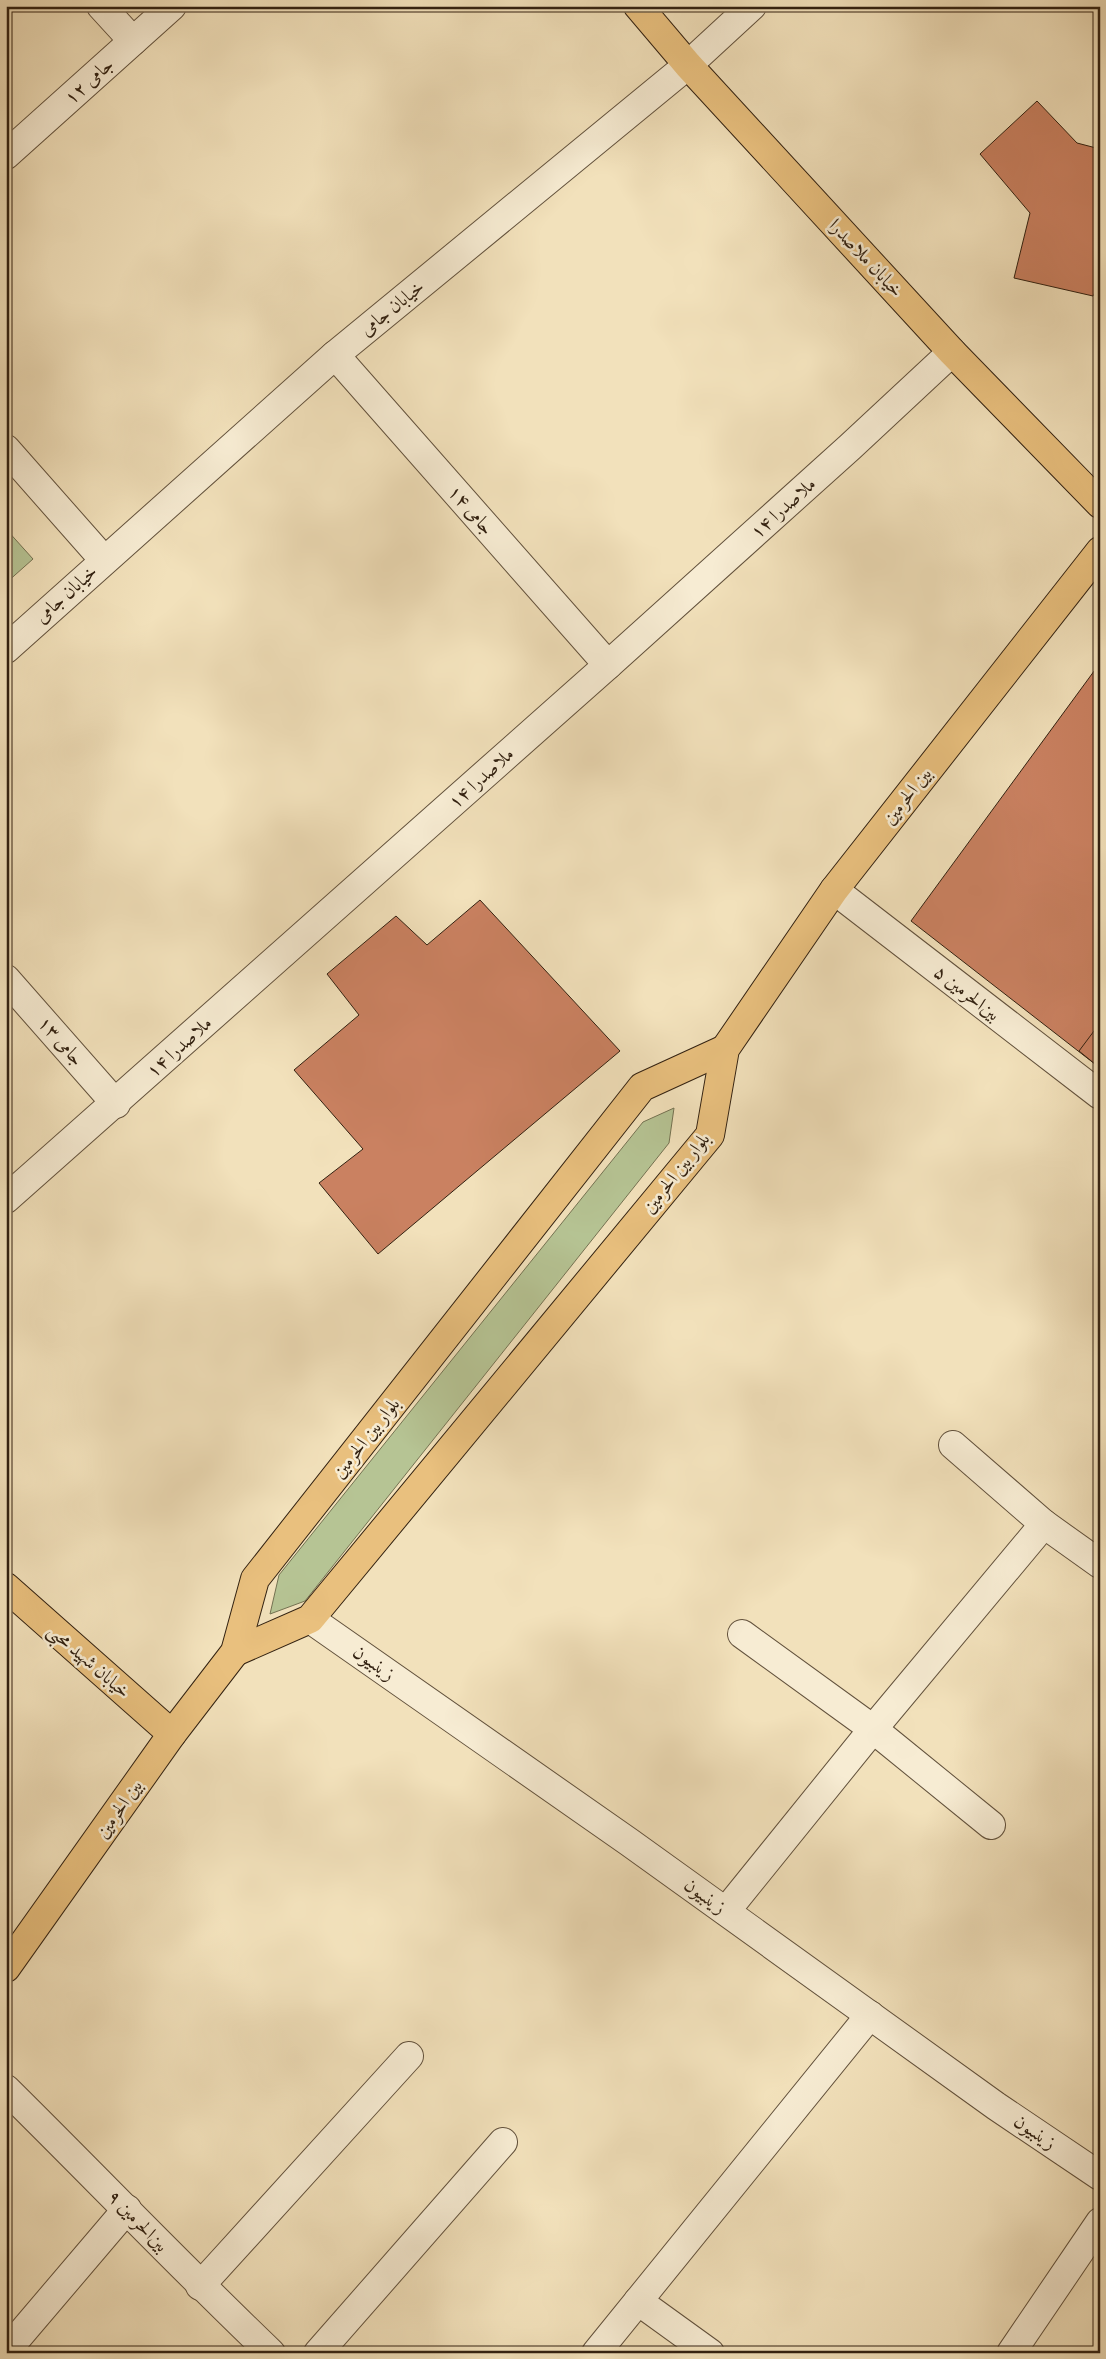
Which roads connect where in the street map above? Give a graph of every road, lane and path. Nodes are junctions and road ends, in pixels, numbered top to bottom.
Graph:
1 (101, 6) edge
2 (172, 6) edge
3 (638, 6) edge
4 (752, 6) edge
5 (133, 41) junction
6 (688, 65) junction
7 (6, 155) edge
8 (952, 352) junction
9 (335, 355) junction
10 (6, 449) edge
11 (1100, 504) edge
12 (1100, 551) edge
13 (104, 560) junction
14 (6, 649) edge
15 (608, 665) junction
16 (834, 890) junction
17 (6, 979) edge
18 (725, 1049) junction
19 (1100, 1095) edge
20 (116, 1104) junction
21 (6, 1199) edge
22 (953, 1445) dead end
23 (1044, 1524) junction
24 (1100, 1564) edge
25 (6, 1586) edge
26 (310, 1619) junction
27 (742, 1634) dead end
28 (235, 1652) junction
29 (873, 1729) junction
30 (172, 1734) junction
31 (991, 1825) dead end
32 (726, 1911) junction
33 (6, 1968) edge
34 (870, 2015) junction
35 (410, 2056) dead end
36 (6, 2089) edge
37 (503, 2142) dead end
38 (1100, 2176) edge
39 (127, 2209) junction
40 (1100, 2222) edge
41 (200, 2286) junction
42 (638, 2301) junction
43 (13, 2343) dead end
44 (271, 2353) edge
45 (318, 2353) edge
46 (596, 2353) edge
47 (710, 2353) edge
48 (1011, 2353) edge

1 - 5 street
2 - 5 street, جامی ۱۲
3 - 6 main road, خیابان ملاصدرا
4 - 6 street, خیابان جامی
5 - 7 street, جامی ۱۲
6 - 8 main road, خیابان ملاصدرا
6 - 9 street, خیابان جامی
8 - 11 main road, خیابان ملاصدرا
8 - 15 street, ملاصدرا ۱۴
9 - 13 street, خیابان جامی
9 - 15 street, جامی ۱۴
10 - 13 street, خیابان جامی
12 - 16 main road, بین الحرمین
13 - 14 street, خیابان جامی
15 - 20 street, ملاصدرا ۱۴
16 - 18 main road, بین الحرمین
16 - 19 street, بین‌الحرمین ۵
17 - 20 street, جامی ۱۳
18 - 26 main road, بلوار بین الحرمین
18 - 28 main road, بلوار بین الحرمین
20 - 21 street, ملاصدرا ۱۴
22 - 23 street
23 - 24 street
23 - 29 street
25 - 30 main road, خیابان شهید محبی
26 - 28 main road, بلوار بین الحرمین
26 - 32 street, زینبیون
27 - 29 street
28 - 30 main road, بین الحرمین
29 - 31 street
29 - 32 street
30 - 33 main road, بین الحرمین
32 - 34 street, زینبیون
34 - 38 street, زینبیون
34 - 42 street
35 - 41 street
36 - 39 street, بین‌الحرمین ۹
37 - 45 street
39 - 41 street, بین‌الحرمین ۹
39 - 43 street
40 - 48 street
41 - 44 street, بین‌الحرمین ۹
42 - 46 street
42 - 47 street

